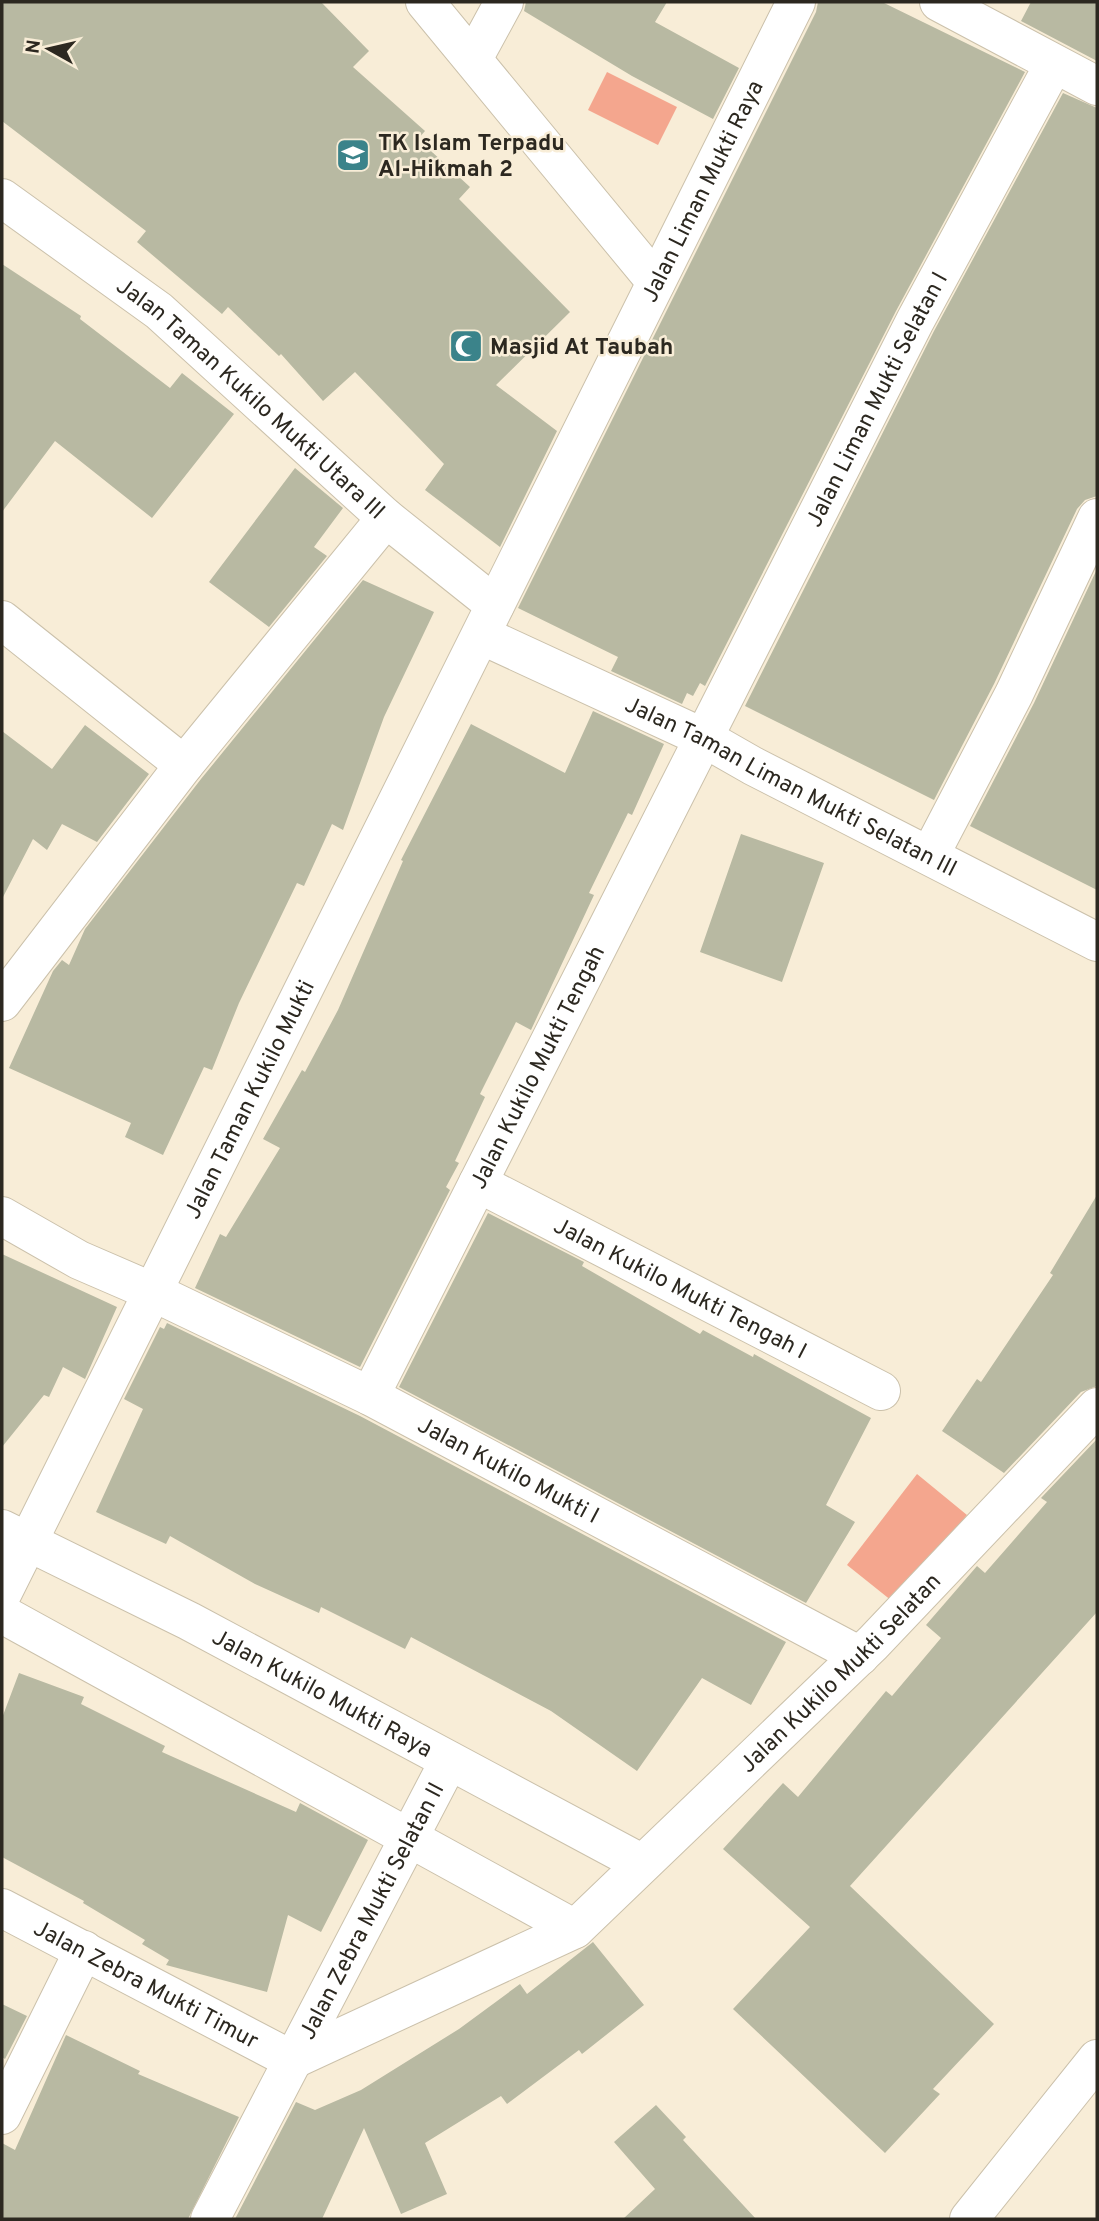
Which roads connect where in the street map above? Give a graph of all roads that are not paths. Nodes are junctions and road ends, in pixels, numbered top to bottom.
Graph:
1 (425, 2) edge
2 (504, 2) edge
3 (796, 2) edge
4 (939, 2) edge
5 (472, 59) junction
6 (1054, 64) junction
7 (1097, 86) edge
8 (2, 198) edge
9 (656, 282) junction
10 (386, 518) junction
11 (1097, 518) edge
12 (2, 620) edge
13 (488, 620) junction
14 (704, 738) junction
15 (184, 765) junction
16 (930, 855) junction
17 (1097, 942) edge
18 (2, 1002) edge
19 (478, 1183) junction
20 (2, 1216) edge
21 (153, 1292) junction
22 (881, 1391) dead end
23 (370, 1396) junction
24 (1097, 1407) edge
25 (15, 1535) edge
26 (2, 1594) edge
27 (2, 1614) edge
28 (860, 1656) junction
29 (449, 1761) junction
30 (411, 1836) junction
31 (641, 1863) junction
32 (2, 1908) edge
33 (575, 1929) junction
34 (84, 1950) junction
35 (1097, 2059) edge
36 (292, 2060) junction
37 (2, 2115) edge
38 (210, 2219) edge
39 (969, 2219) edge

1 - 5 street
2 - 5 street
3 - 9 street, Jalan Liman Mukti Raya
4 - 6 street
5 - 9 street
6 - 7 street
6 - 14 street, Jalan Liman Mukti Selatan I
8 - 10 street, Jalan Taman Kukilo Mukti Utara III
9 - 13 street, Jalan Liman Mukti Raya
10 - 13 street, Jalan Taman Kukilo Mukti Utara III
10 - 15 street
11 - 16 street
12 - 15 street
13 - 14 street, Jalan Taman Liman Mukti Selatan III
13 - 21 street, Jalan Taman Kukilo Mukti
14 - 16 street, Jalan Taman Liman Mukti Selatan III
14 - 19 street, Jalan Kukilo Mukti Tengah
15 - 18 street
16 - 17 street, Jalan Taman Liman Mukti Selatan III
19 - 22 street, Jalan Kukilo Mukti Tengah I
19 - 23 street, Jalan Kukilo Mukti Tengah
20 - 21 street, Jalan Kukilo Mukti I
21 - 23 street, Jalan Kukilo Mukti I
21 - 25 street, Jalan Taman Kukilo Mukti
23 - 28 street, Jalan Kukilo Mukti I
24 - 28 street, Jalan Kukilo Mukti Selatan
25 - 26 street, Jalan Taman Kukilo Mukti
25 - 29 street, Jalan Kukilo Mukti Raya
27 - 30 street
28 - 31 street, Jalan Kukilo Mukti Selatan
29 - 30 street, Jalan Zebra Mukti Selatan II
29 - 31 street, Jalan Kukilo Mukti Raya
30 - 33 street
30 - 36 street, Jalan Zebra Mukti Selatan II
31 - 33 street, Jalan Kukilo Mukti Selatan
32 - 34 street, Jalan Zebra Mukti Timur
33 - 36 street, Jalan Zebra Mukti Selatan II
34 - 36 street, Jalan Zebra Mukti Timur
34 - 37 street
35 - 39 street
36 - 38 street, Jalan Zebra Mukti Selatan II

